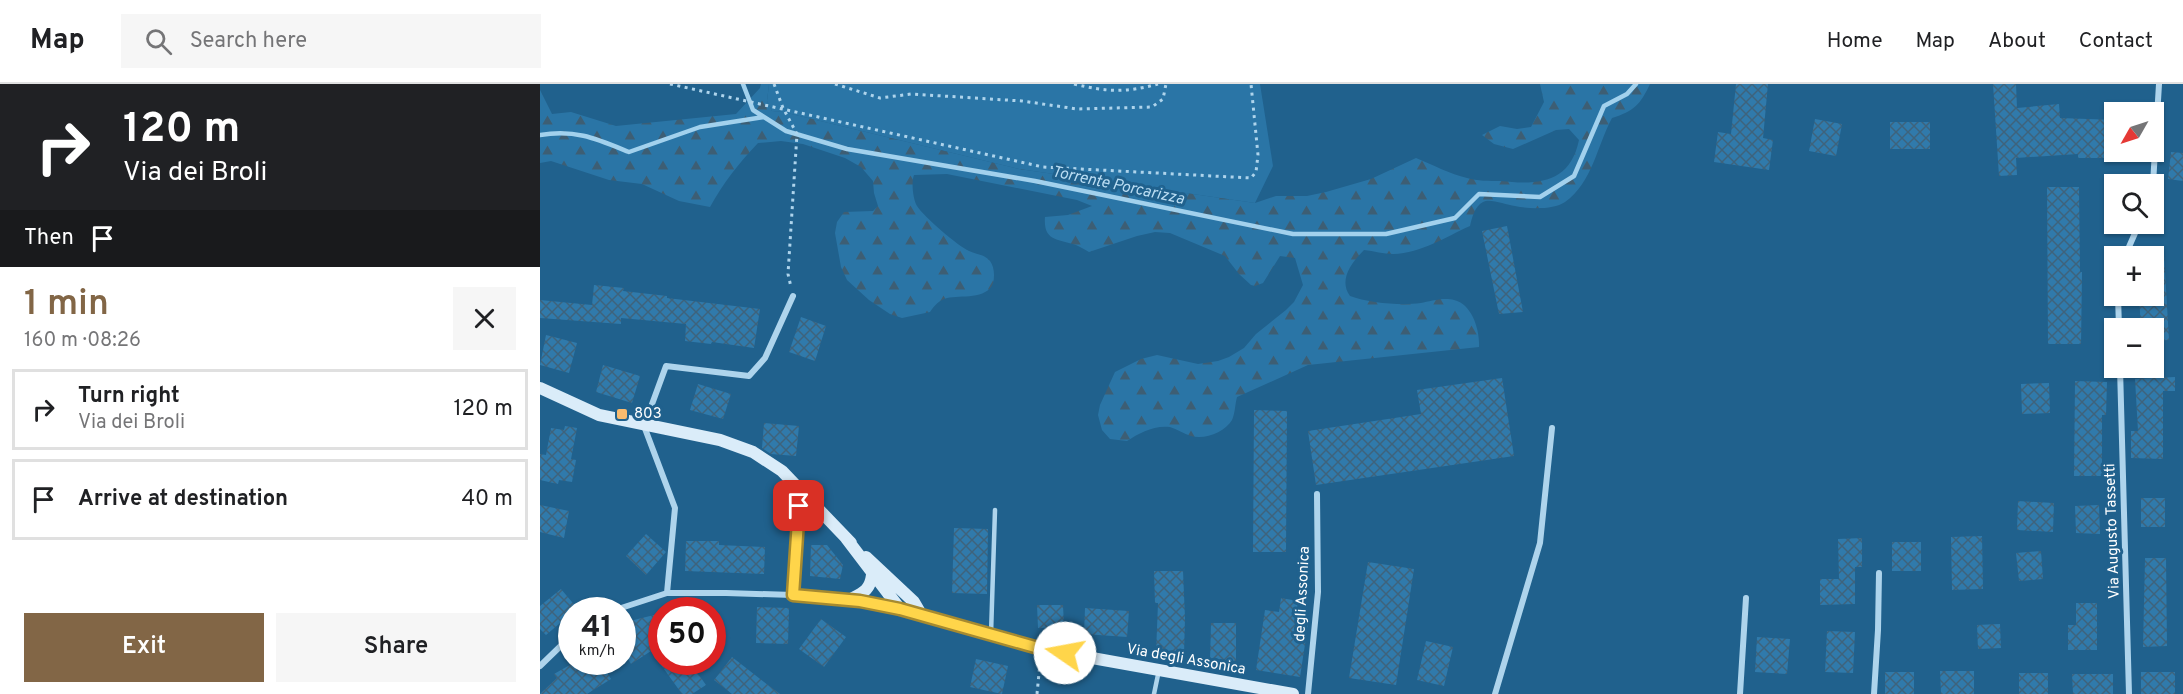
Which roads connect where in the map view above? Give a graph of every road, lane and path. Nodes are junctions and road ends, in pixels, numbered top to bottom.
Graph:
1 (670, 84) edge
2 (774, 84) edge
3 (835, 84) edge
4 (1074, 84) edge
5 (1158, 84) edge
6 (1166, 84) edge
7 (1251, 84) edge
8 (2159, 84) edge
9 (783, 108) junction
10 (2154, 174) edge
11 (794, 296) joint
12 (2120, 378) edge
13 (540, 388) edge
14 (644, 426) junction
15 (1552, 428) dead end
16 (800, 491) junction
17 (1317, 494) dead end
18 (995, 510) dead end
19 (846, 538) junction
20 (1879, 573) dead end
21 (873, 575) junction
22 (667, 593) junction
23 (793, 595) junction
24 (1746, 598) dead end
25 (849, 600) junction
26 (636, 603) edge
27 (900, 609) junction
28 (921, 614) junction
29 (991, 634) junction
30 (558, 649) edge
31 (1042, 649) junction
32 (540, 666) edge
33 (1159, 670) junction
34 (1252, 690) edge
35 (1037, 694) edge
36 (1154, 694) edge
37 (1293, 694) edge
38 (1308, 694) edge
39 (1496, 694) edge
40 (1740, 694) edge
41 (1874, 694) edge
42 (2129, 694) edge

1 - 9 path
2 - 9 path
3 - 6 path
4 - 5 path
7 - 9 path
8 - 10 street
9 - 11 path
11 - 14 street
12 - 42 street, Via Augusto Tassetti
13 - 14 main road
14 - 16 main road
14 - 22 street
15 - 39 street
16 - 19 main road
16 - 23 street
17 - 38 street, degli Assonica
18 - 29 lane
19 - 21 main road
19 - 28 main road
20 - 41 street
21 - 25 main road
21 - 27 main road
22 - 23 street, Via degli Assonica
22 - 26 street, Via degli Assonica
23 - 25 street, Via degli Assonica
24 - 40 street
25 - 27 street, Via degli Assonica
27 - 28 main road, Via degli Assonica
28 - 29 main road, Via degli Assonica
29 - 31 main road, Via degli Assonica
30 - 32 street
31 - 33 main road, Via degli Assonica
31 - 35 path
33 - 34 main road, Via degli Assonica
33 - 36 lane
34 - 37 main road, Via degli Assonica

